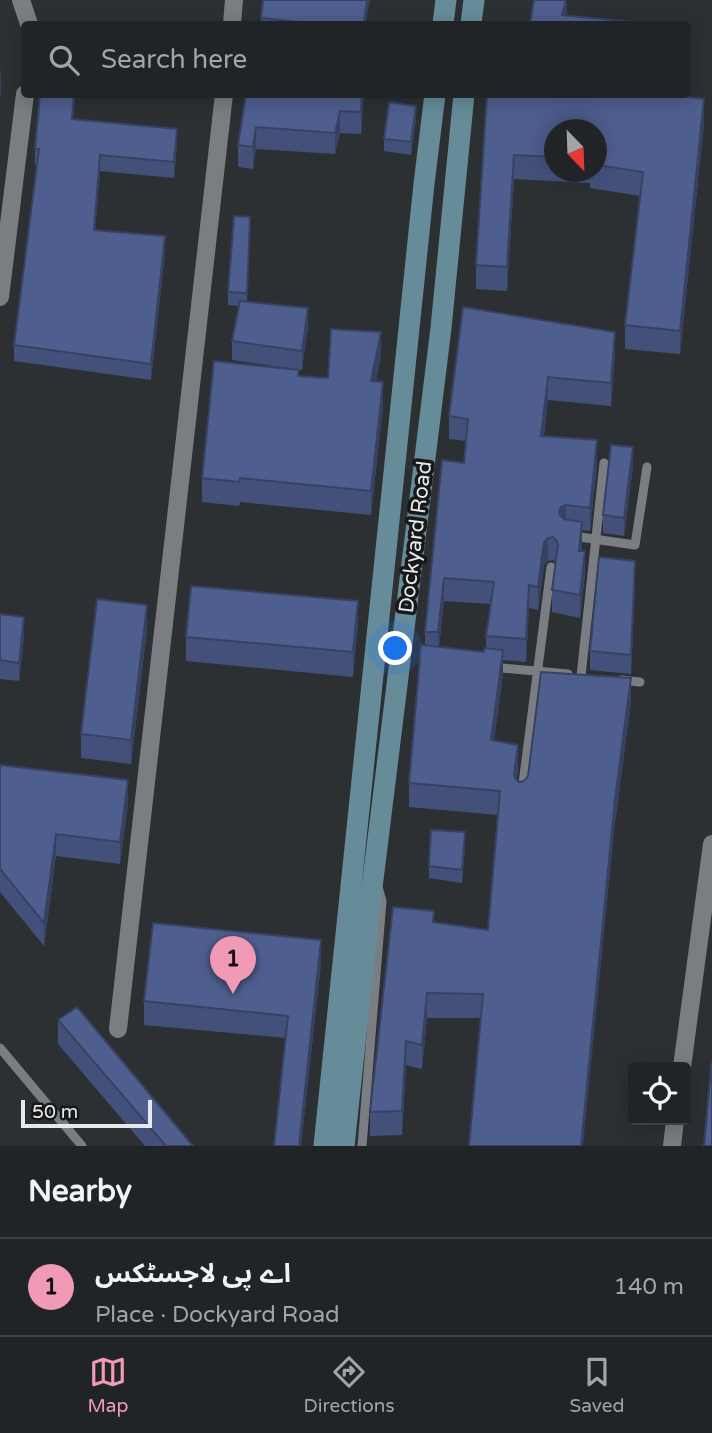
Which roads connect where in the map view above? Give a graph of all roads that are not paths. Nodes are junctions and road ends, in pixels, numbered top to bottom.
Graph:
1 (21, 0) edge
2 (234, 0) edge
3 (446, 0) edge
4 (474, 0) edge
5 (28, 21) edge
6 (232, 21) edge
7 (443, 21) edge
8 (471, 21) edge
9 (25, 98) edge
10 (224, 98) edge
11 (435, 98) edge
12 (464, 98) edge
13 (0, 297) edge
14 (604, 463) dead end
15 (647, 467) dead end
16 (566, 535) edge
17 (595, 540) junction
18 (551, 567) dead end
19 (488, 666) edge
20 (538, 670) junction
21 (581, 676) junction
22 (593, 677) edge
23 (616, 680) edge
24 (640, 682) dead end
25 (522, 799) edge
26 (712, 844) edge
27 (373, 874) junction
28 (360, 903) junction
29 (118, 1029) dead end
30 (0, 1048) edge
31 (683, 1062) edge
32 (674, 1125) edge
33 (82, 1146) edge
34 (324, 1146) edge
35 (344, 1146) edge
36 (362, 1146) edge
37 (672, 1146) edge

1 - 5 street
2 - 6 street
3 - 7 street
4 - 8 street
9 - 13 street
10 - 29 street
11 - 28 street, Dockyard Road
12 - 27 street, Dockyard Road
14 - 17 lane
15 - 17 lane
16 - 17 lane
17 - 21 lane
18 - 20 lane
19 - 20 lane
20 - 21 lane
20 - 25 lane
21 - 22 lane
23 - 24 lane
26 - 31 street
27 - 28 street, Dockyard Road
27 - 36 lane
28 - 34 street, Dockyard Road
28 - 35 street, Dockyard Road
30 - 33 lane
32 - 37 street

